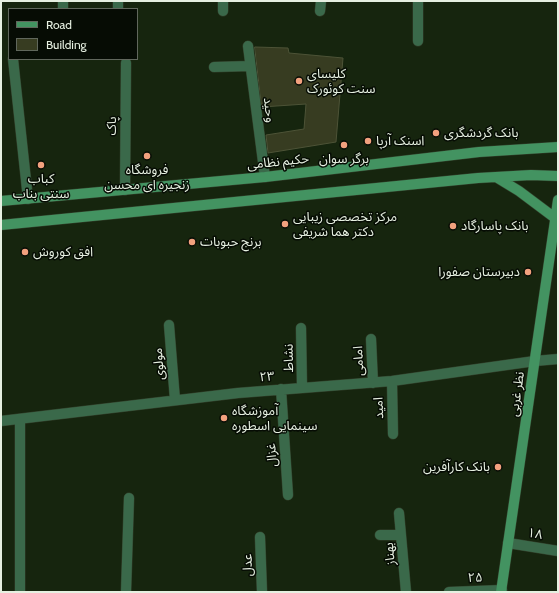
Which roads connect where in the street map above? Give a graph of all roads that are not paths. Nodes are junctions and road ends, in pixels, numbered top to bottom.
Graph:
1 (418, 1) edge
2 (418, 41) dead end
3 (248, 46) dead end
4 (13, 60) edge
5 (126, 63) dead end
6 (250, 66) junction
7 (214, 67) dead end
8 (558, 148) edge
9 (558, 176) edge
10 (265, 177) junction
11 (496, 177) junction
12 (125, 190) junction
13 (28, 199) junction
14 (558, 200) edge
15 (1, 201) edge
16 (557, 217) edge
17 (1, 225) edge
18 (169, 325) dead end
19 (301, 328) dead end
20 (371, 339) dead end
21 (558, 359) edge
22 (535, 361) junction
23 (392, 381) junction
24 (373, 382) junction
25 (302, 388) junction
26 (281, 390) junction
27 (175, 400) junction
28 (20, 419) junction
29 (1, 421) edge
30 (393, 434) dead end
31 (288, 495) dead end
32 (129, 498) dead end
33 (399, 513) dead end
34 (380, 535) dead end
35 (401, 535) junction
36 (260, 537) dead end
37 (508, 543) junction
38 (558, 551) edge
39 (501, 591) edge
40 (20, 592) edge
41 (126, 592) edge
42 (262, 592) edge
43 (406, 592) edge
44 (449, 592) edge

1 - 2 street
3 - 6 street, وحید
4 - 13 street
5 - 12 street, پاک
6 - 7 street
6 - 10 street, وحید
8 - 10 main road, حکیم نظامی
9 - 11 main road
10 - 12 main road, حکیم نظامی
11 - 16 main road
11 - 17 main road
12 - 13 main road, حکیم نظامی
13 - 15 main road, حکیم نظامی
14 - 16 main road, نظر غربی
16 - 22 main road, نظر غربی
18 - 27 street, مولوی
19 - 25 street, نشاط
20 - 24 street, امامی
21 - 22 street, ۲۳
22 - 23 street, ۲۳
22 - 37 main road, نظر غربی
23 - 24 street, ۲۳
23 - 30 street, امید
24 - 25 street, ۲۳
25 - 26 street, ۲۳
26 - 27 street, ۲۳
26 - 31 street, غزال
27 - 28 street, ۲۳
28 - 29 street, ۲۳
28 - 40 street
32 - 41 street
33 - 35 street, بهناز
34 - 35 street
35 - 43 street, بهناز
36 - 42 street, عدل
37 - 38 street, ۱۸
37 - 39 main road, نظر غربی
39 - 44 street, ۲۵

